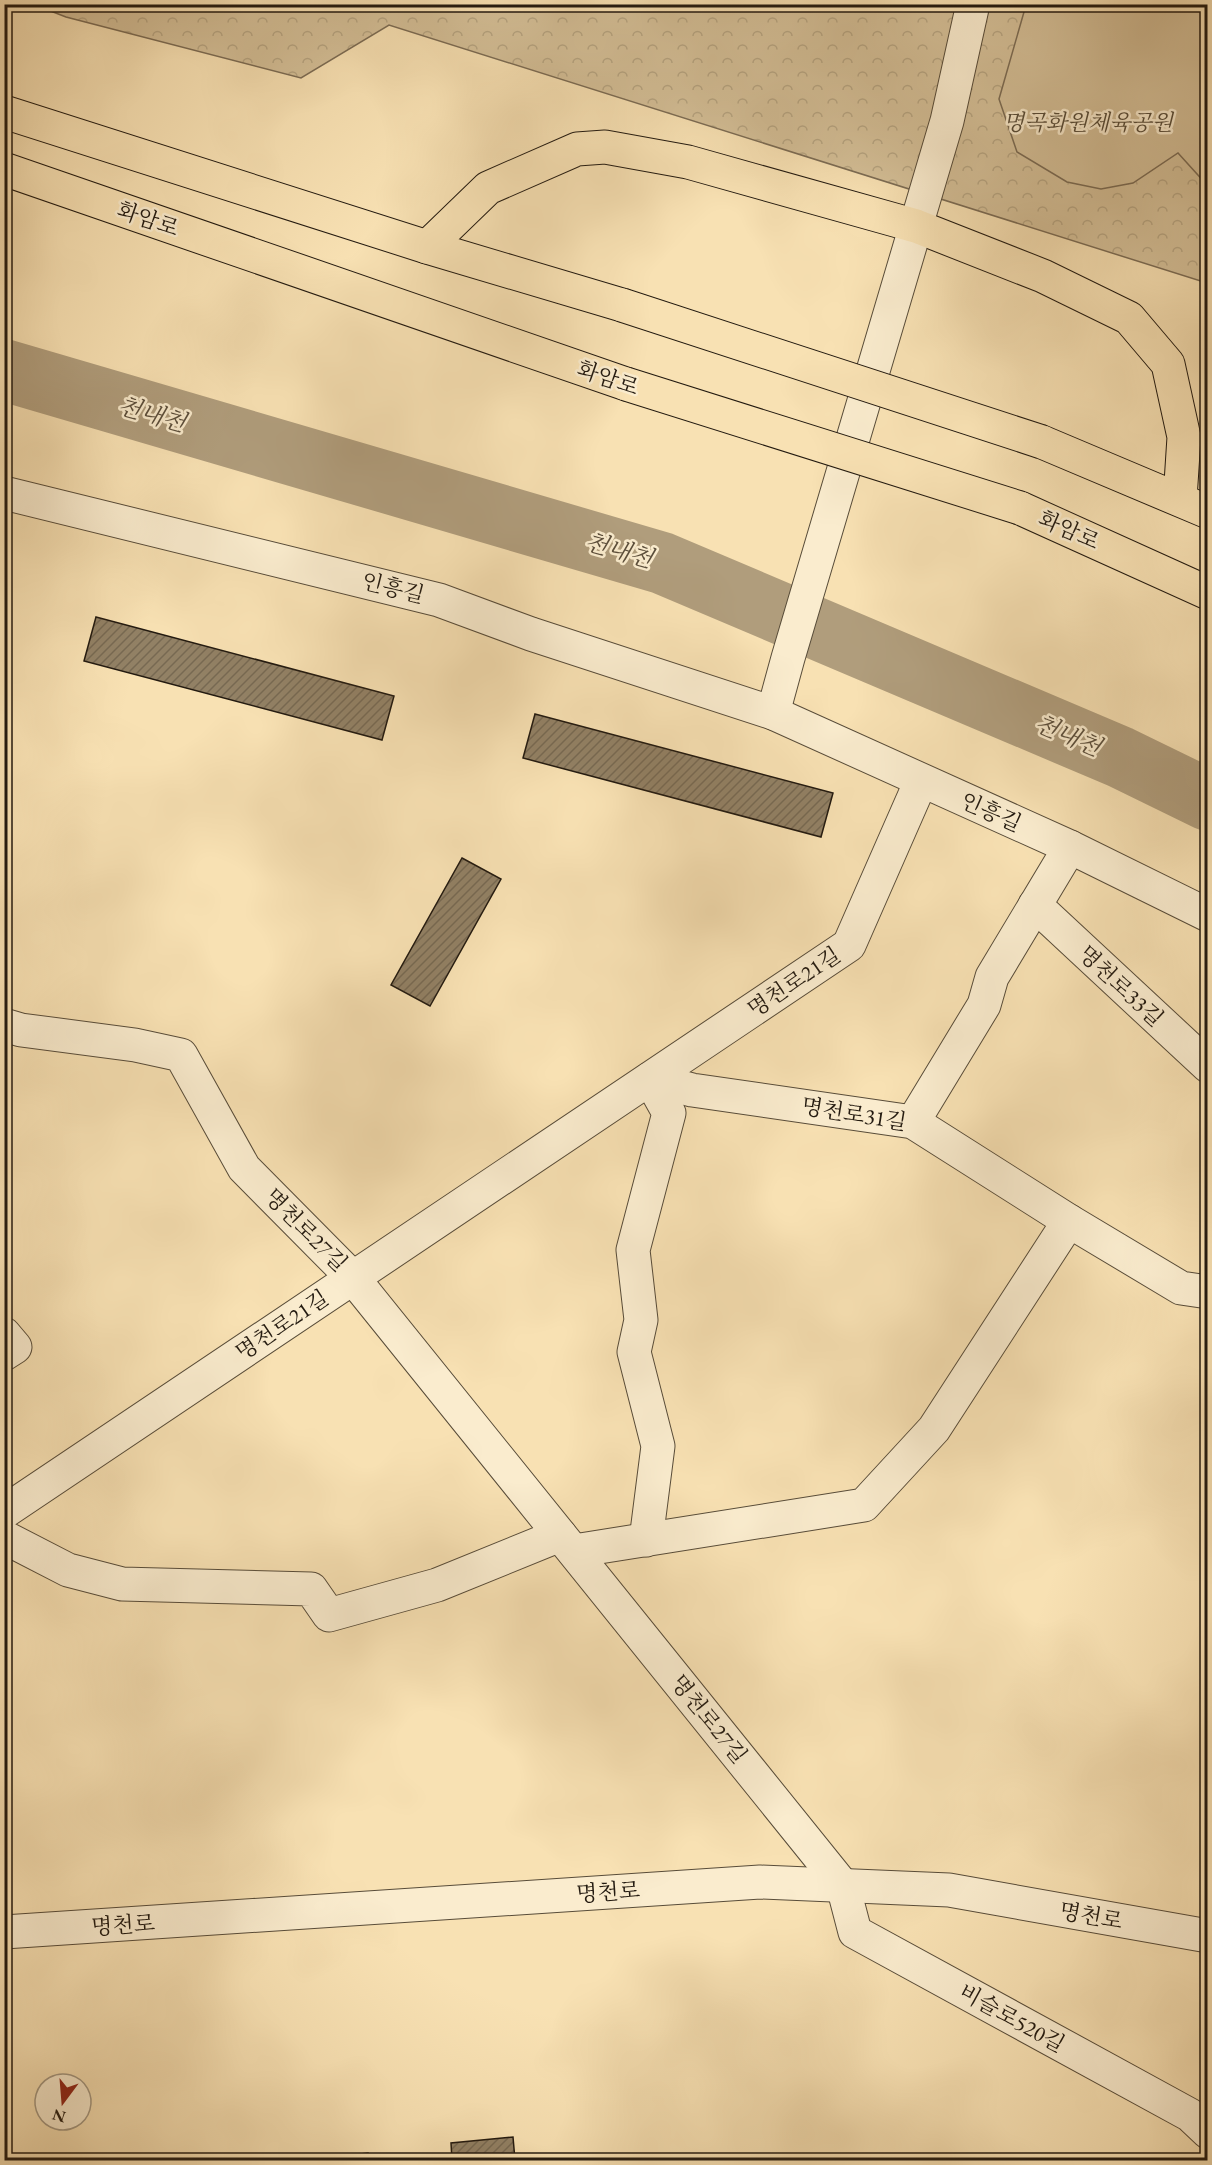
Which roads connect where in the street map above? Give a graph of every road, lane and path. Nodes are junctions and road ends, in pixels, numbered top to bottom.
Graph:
1 (973, 4) edge
2 (4, 112) edge
3 (4, 169) edge
4 (916, 226) junction
5 (427, 247) junction
6 (4, 493) edge
7 (1194, 506) edge
8 (1208, 593) edge
9 (773, 713) junction
10 (921, 781) junction
11 (1071, 847) junction
12 (1035, 905) junction
13 (1208, 915) edge
14 (4, 1025) edge
15 (1208, 1066) edge
16 (650, 1079) junction
17 (913, 1122) junction
18 (1069, 1221) junction
19 (353, 1278) junction
20 (1208, 1292) edge
21 (4, 1334) edge
22 (4, 1354) edge
23 (4, 1512) edge
24 (4, 1537) edge
25 (646, 1540) junction
26 (567, 1543) junction
27 (843, 1886) junction
28 (4, 1932) edge
29 (1208, 1936) edge
30 (1208, 2132) edge

1 - 4 street
2 - 5 main road
3 - 8 main road, 화암로, bridge
4 - 5 main road
4 - 7 main road
4 - 9 street
5 - 7 main road, bridge
6 - 9 street, 인흥길
9 - 10 street, 인흥길
10 - 11 street, 인흥길
10 - 16 street, 명천로21길
11 - 12 street
11 - 13 street, 인흥길
12 - 15 street, 명천로33길
12 - 17 street
14 - 19 street, 명천로27길
16 - 17 street, 명천로31길
16 - 19 street, 명천로21길
16 - 25 street
17 - 18 street, 명천로31길
18 - 20 street, 명천로31길
18 - 25 street
19 - 23 street, 명천로21길
19 - 26 street, 명천로27길
21 - 22 street
24 - 26 street
25 - 26 street
26 - 27 street, 명천로27길
27 - 28 street, 명천로
27 - 29 street, 명천로
27 - 30 street, 비슬로520길

